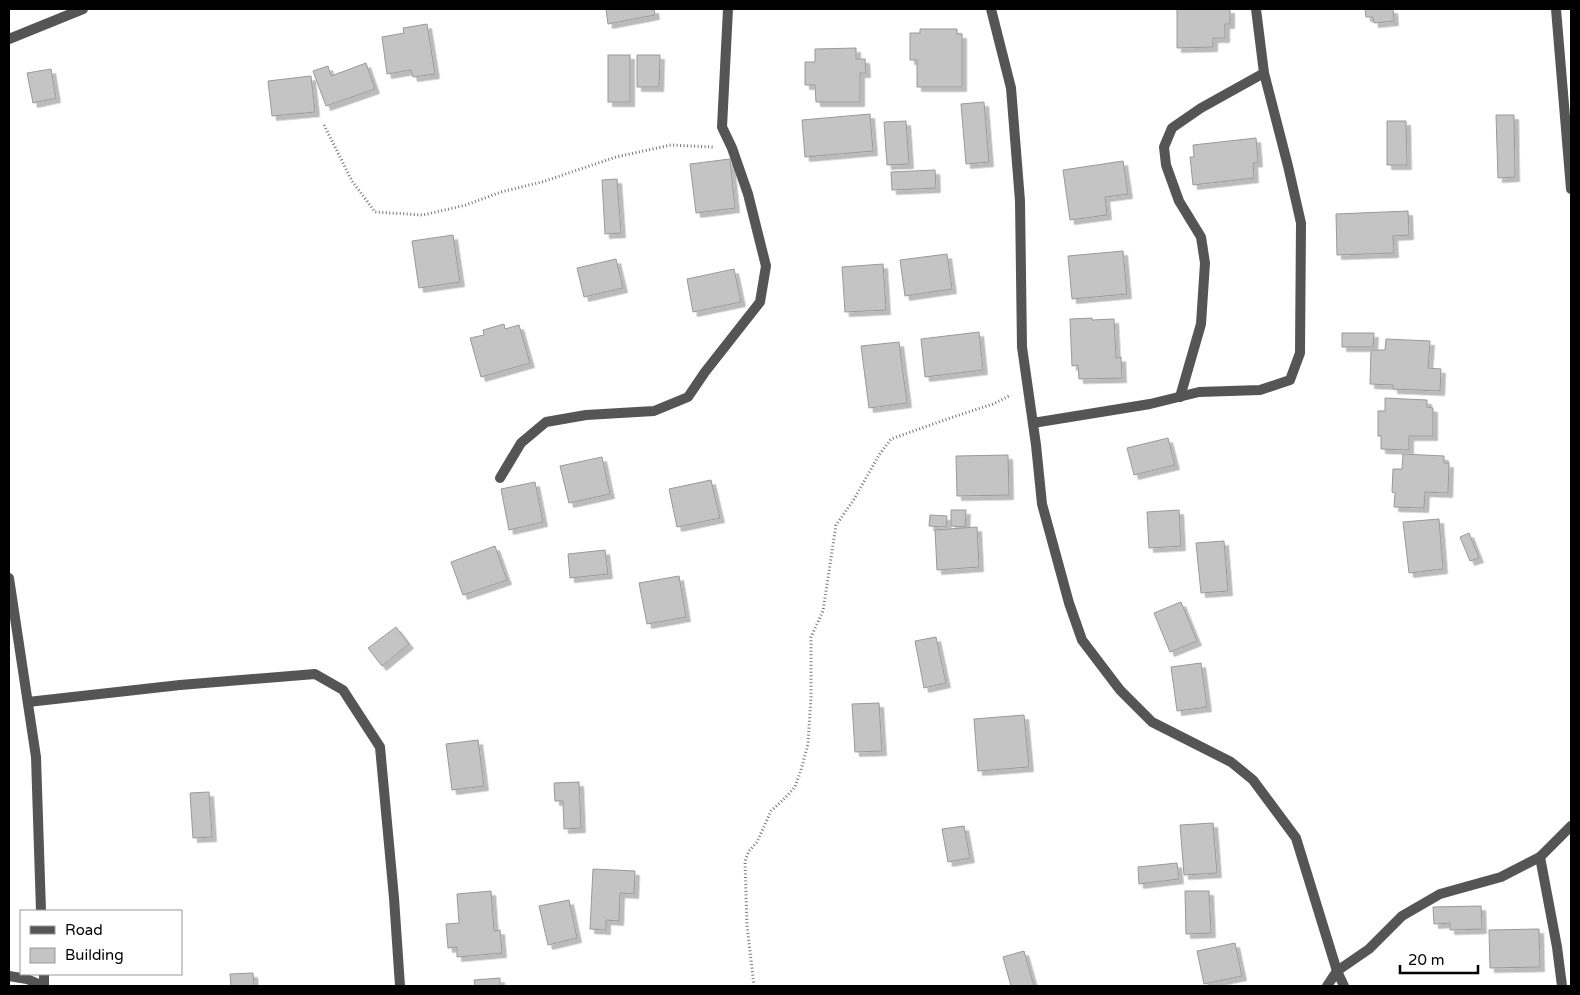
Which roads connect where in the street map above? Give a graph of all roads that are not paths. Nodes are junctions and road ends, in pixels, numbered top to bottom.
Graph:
1 (83, 9) edge
2 (728, 9) edge
3 (991, 9) edge
4 (1256, 9) edge
5 (1556, 9) edge
6 (9, 39) edge
7 (1264, 74) junction
8 (1571, 189) edge
9 (1180, 397) junction
10 (1033, 423) junction
11 (500, 478) dead end
12 (9, 578) edge
13 (28, 702) junction
14 (1571, 826) edge
15 (1540, 857) junction
16 (41, 910) edge
17 (1337, 971) junction
18 (9, 976) edge
19 (1561, 984) edge
20 (43, 986) edge
21 (400, 986) edge
22 (1327, 986) edge
23 (1344, 986) edge

1 - 6 street
2 - 11 street
3 - 10 street
4 - 7 street
5 - 8 street
7 - 9 street
7 - 9 street
9 - 10 street
10 - 17 street
12 - 13 street
13 - 16 street
13 - 21 street
14 - 15 street
15 - 17 street
15 - 19 street
17 - 22 street
17 - 23 street
18 - 20 street

